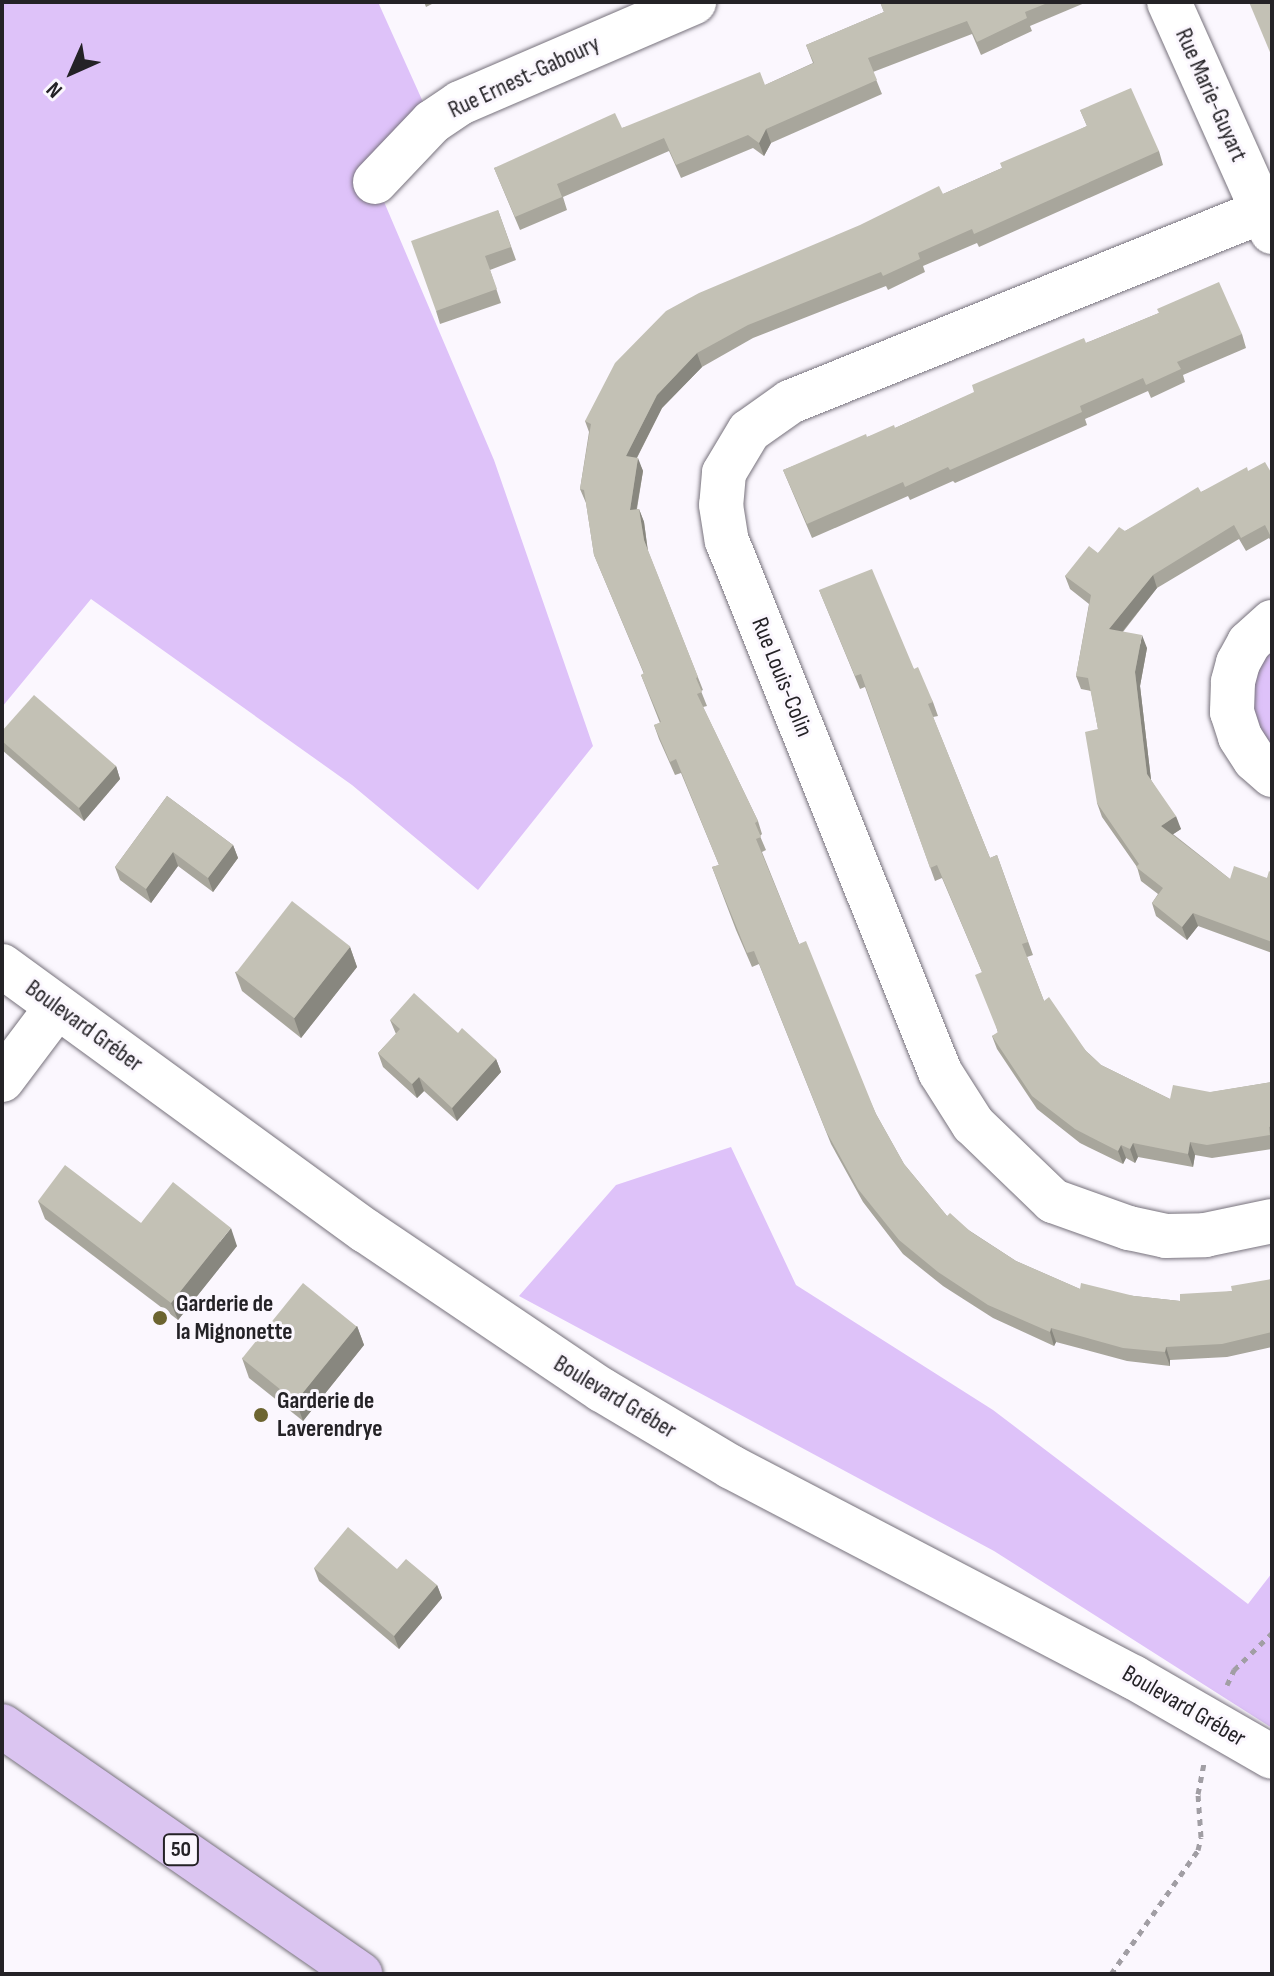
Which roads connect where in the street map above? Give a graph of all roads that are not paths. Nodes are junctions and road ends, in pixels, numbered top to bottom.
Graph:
1 (694, 2) edge
2 (1169, 2) edge
3 (375, 182) dead end
4 (1268, 222) edge
5 (1272, 622) edge
6 (1272, 775) edge
7 (2, 966) edge
8 (57, 1007) junction
9 (2, 1080) edge
10 (1272, 1221) edge
11 (2, 1726) edge
12 (1272, 1757) edge
13 (360, 1974) edge

1 - 3 street, Rue Ernest-Gaboury
2 - 4 street, Rue Marie-Guyart
4 - 10 street, Rue Louis-Colin
5 - 6 street
7 - 8 street, Boulevard Gréber
8 - 9 street
8 - 12 street, Boulevard Gréber
11 - 13 highway, 50

